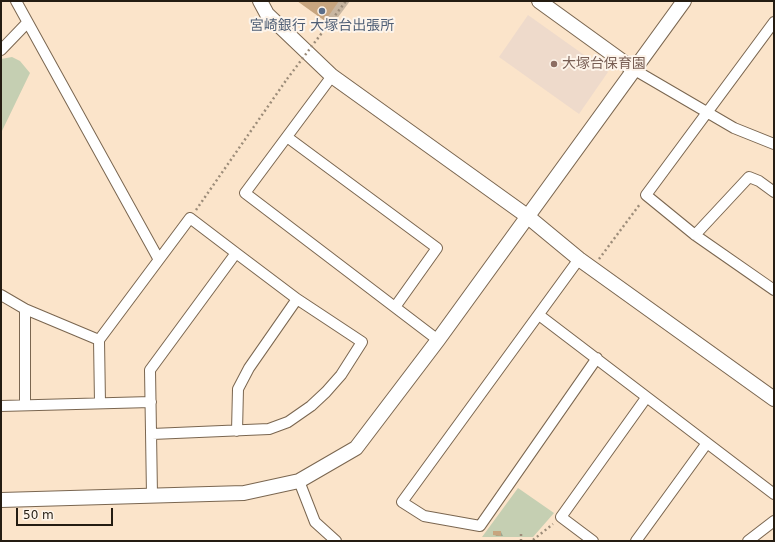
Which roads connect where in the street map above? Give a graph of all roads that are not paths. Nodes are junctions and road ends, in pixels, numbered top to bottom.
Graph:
1 (16, 1) edge
2 (260, 1) edge
3 (539, 1) edge
4 (684, 1) edge
5 (774, 22) edge
6 (27, 23) junction
7 (1, 50) edge
8 (633, 69) junction
9 (332, 76) junction
10 (708, 113) junction
11 (287, 137) junction
12 (774, 144) edge
13 (774, 192) edge
14 (527, 216) junction
15 (695, 235) junction
16 (236, 253) junction
17 (158, 258) junction
18 (579, 259) junction
19 (774, 290) edge
20 (1, 295) edge
21 (298, 299) junction
22 (395, 307) junction
23 (25, 308) junction
24 (539, 315) junction
25 (99, 340) junction
26 (438, 340) junction
27 (597, 358) junction
28 (646, 398) junction
29 (774, 399) edge
30 (151, 402) junction
31 (100, 403) junction
32 (24, 405) junction
33 (1, 406) edge
34 (237, 431) junction
35 (152, 434) junction
36 (707, 443) junction
37 (299, 481) junction
38 (774, 494) edge
39 (152, 495) junction
40 (1, 500) edge
41 (774, 521) edge
42 (336, 541) edge
43 (593, 541) edge
44 (636, 541) edge
45 (748, 541) edge

1 - 6 street
2 - 9 street
3 - 8 street
4 - 8 street
5 - 10 street
6 - 7 street
6 - 17 street
8 - 10 street
8 - 14 street
9 - 11 street
9 - 14 street
10 - 12 street
10 - 15 street
11 - 22 street
11 - 22 street
13 - 15 street
14 - 18 street
14 - 26 street
15 - 19 street
16 - 17 street
16 - 21 street
16 - 30 street
17 - 25 street
18 - 24 street
18 - 29 street
20 - 23 street
21 - 34 street
21 - 34 street
22 - 26 street
23 - 25 street
23 - 32 street
24 - 27 street
24 - 27 street
25 - 31 street
26 - 37 street
27 - 28 street
28 - 36 street
28 - 43 street
30 - 31 street
30 - 35 street
31 - 32 street
32 - 33 street
34 - 35 street
35 - 39 street
36 - 38 street
36 - 44 street
37 - 39 street
37 - 42 street
39 - 40 street
41 - 45 street

